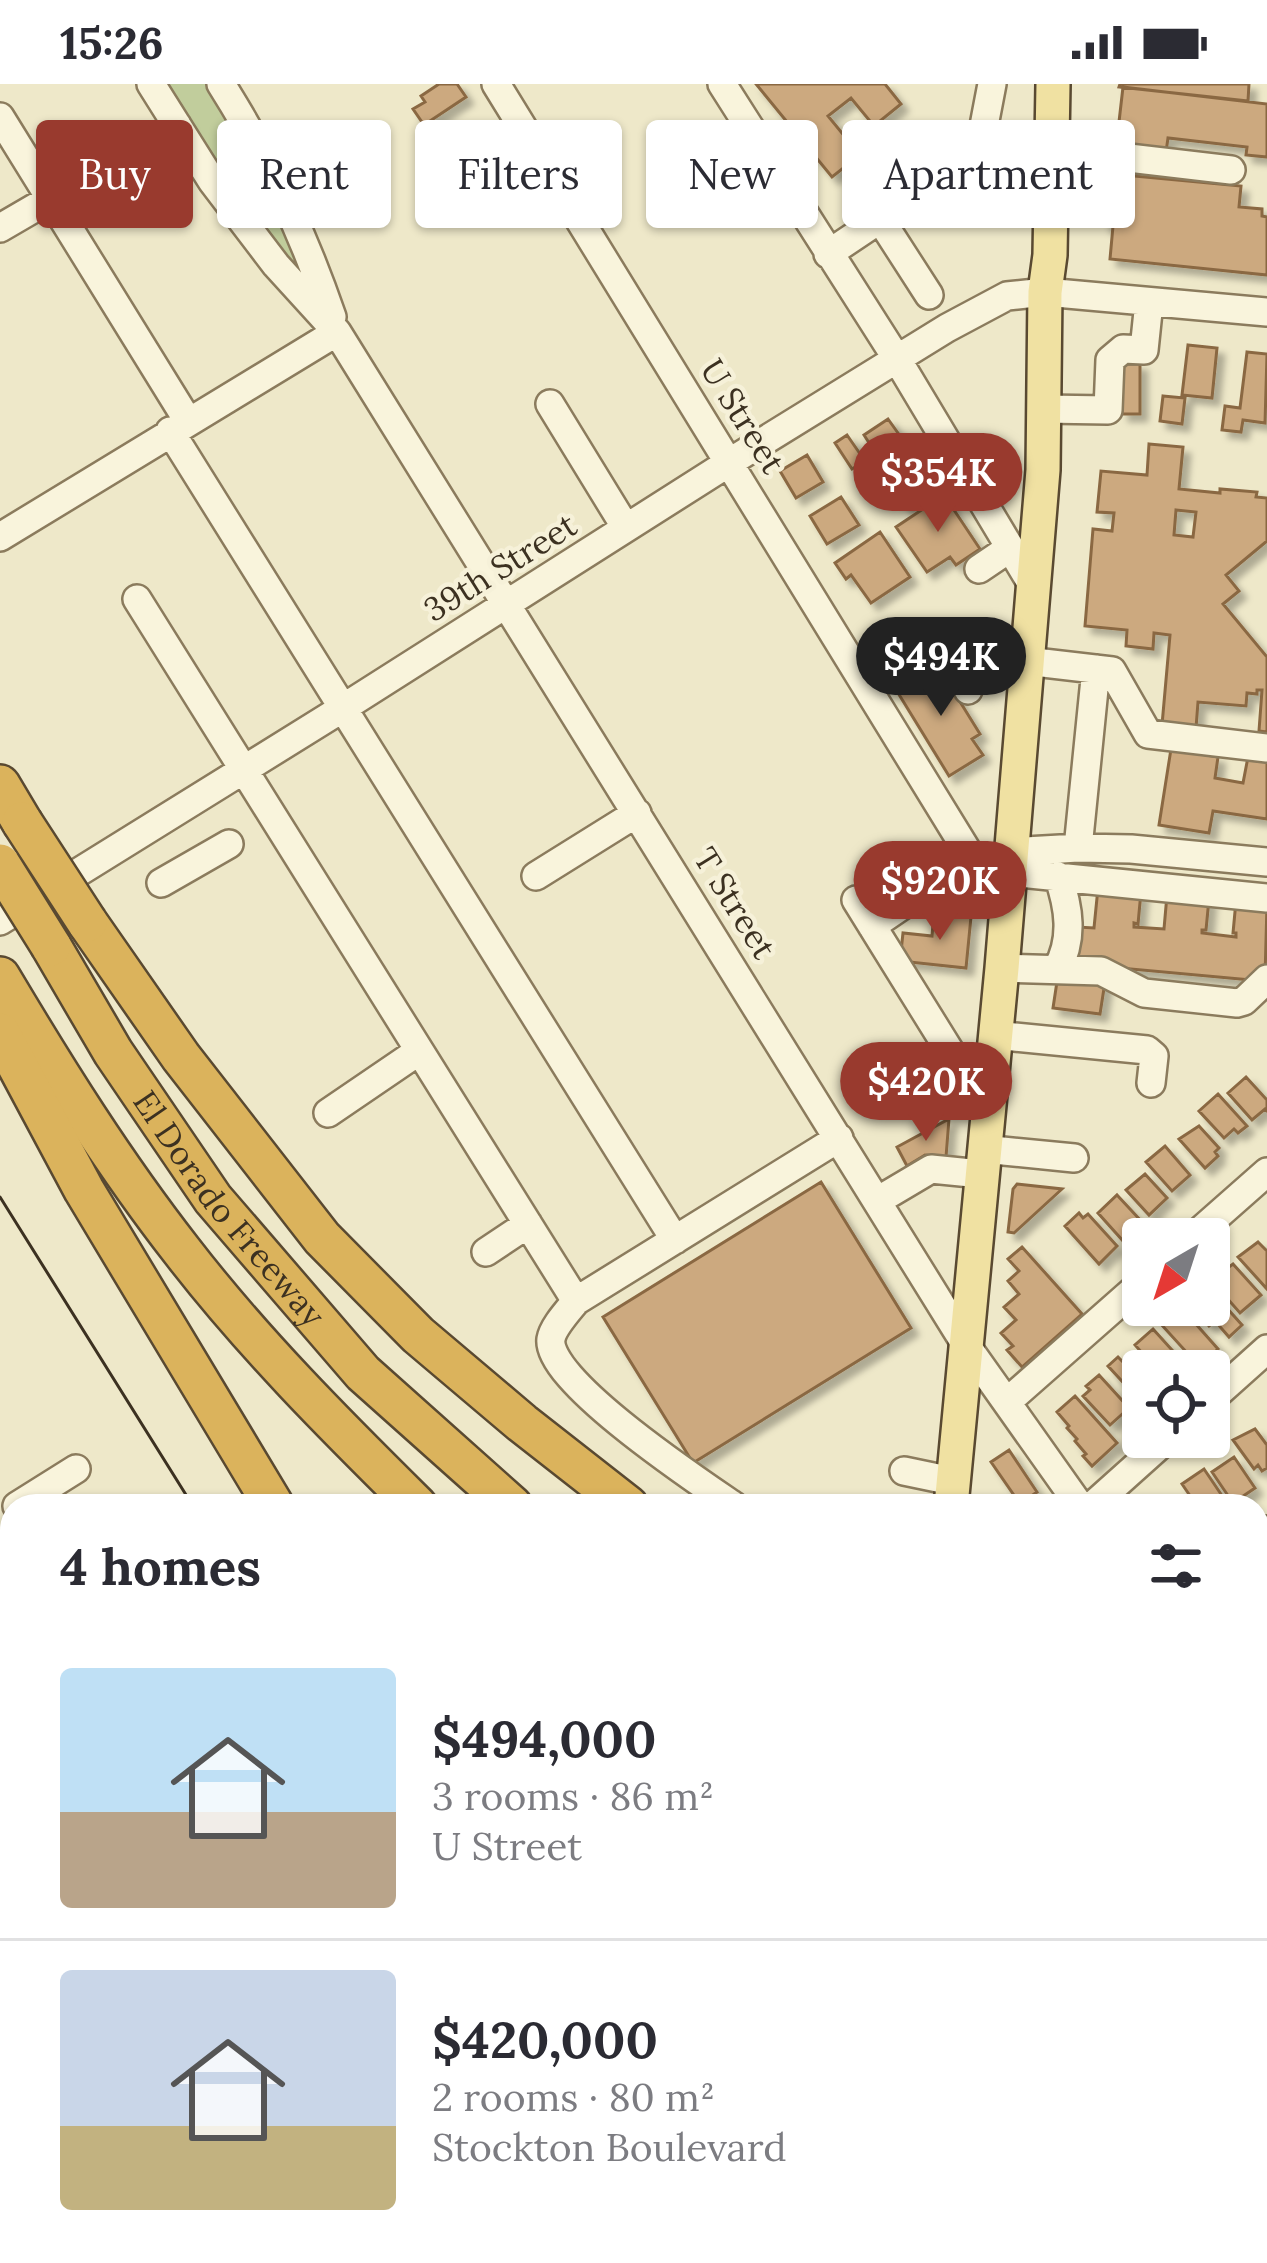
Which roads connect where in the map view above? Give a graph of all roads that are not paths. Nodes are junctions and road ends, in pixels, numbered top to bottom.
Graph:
1 (152, 84) edge
2 (221, 84) edge
3 (496, 84) edge
4 (722, 84) edge
5 (992, 84) edge
6 (1053, 84) edge
7 (0, 117) edge
8 (174, 120) edge
9 (985, 120) edge
10 (1052, 120) edge
11 (193, 151) edge
12 (1135, 159) edge
13 (1232, 170) dead end
14 (36, 175) edge
15 (36, 206) edge
16 (0, 228) edge
17 (67, 228) edge
18 (867, 228) edge
19 (886, 228) edge
20 (1051, 228) edge
21 (828, 254) junction
22 (1045, 292) junction
23 (929, 295) dead end
24 (1149, 302) junction
25 (1267, 313) edge
26 (337, 332) junction
27 (897, 359) junction
28 (550, 404) dead end
29 (1043, 409) junction
30 (179, 426) junction
31 (730, 462) junction
32 (626, 528) junction
33 (0, 537) edge
34 (1010, 548) junction
35 (979, 569) dead end
36 (1033, 586) junction
37 (136, 599) dead end
38 (508, 604) junction
39 (1027, 661) junction
40 (1096, 670) junction
41 (343, 708) junction
42 (1267, 748) edge
43 (242, 768) junction
44 (0, 785) edge
45 (637, 813) junction
46 (229, 844) dead end
47 (1078, 848) junction
48 (974, 862) junction
49 (1010, 862) junction
50 (1267, 862) edge
51 (0, 864) edge
52 (536, 876) dead end
53 (1058, 876) junction
54 (161, 883) dead end
55 (1267, 898) edge
56 (856, 900) dead end
57 (1005, 907) junction
58 (0, 921) edge
59 (872, 926) junction
60 (1002, 968) junction
61 (1057, 968) junction
62 (0, 977) edge
63 (1267, 979) edge
64 (0, 1033) edge
65 (994, 1035) junction
66 (419, 1051) junction
67 (1151, 1083) dead end
68 (987, 1112) junction
69 (328, 1113) dead end
70 (838, 1138) junction
71 (1074, 1158) dead end
72 (982, 1161) junction
73 (1267, 1172) edge
74 (878, 1201) junction
75 (1215, 1218) edge
76 (528, 1224) junction
77 (675, 1240) junction
78 (486, 1252) dead end
79 (576, 1300) junction
80 (1122, 1300) edge
81 (967, 1345) junction
82 (1267, 1349) edge
83 (1230, 1382) edge
84 (1008, 1400) junction
85 (1146, 1458) edge
86 (76, 1469) dead end
87 (904, 1472) dead end
88 (37, 1494) edge
89 (267, 1494) edge
90 (405, 1494) edge
91 (499, 1494) edge
92 (612, 1494) edge
93 (716, 1494) edge
94 (952, 1494) edge
95 (1072, 1494) edge
96 (1105, 1494) edge

1 - 8 street, T Street
2 - 26 street, T Street
3 - 31 street, U Street
4 - 21 street
5 - 9 street
6 - 10 main road
7 - 14 street
11 - 26 street, T Street
12 - 13 street
15 - 16 street
17 - 30 street
18 - 21 street
19 - 23 street
20 - 22 main road
21 - 27 street
22 - 24 street
22 - 27 street, 39th Street
22 - 29 main road
24 - 25 street
24 - 29 street
26 - 30 street
26 - 38 street, T Street
27 - 31 street, 39th Street
27 - 34 street
28 - 32 street
29 - 36 main road
30 - 33 street
30 - 41 street
31 - 32 street, 39th Street
31 - 48 street, U Street
32 - 38 street, 39th Street
34 - 35 street
34 - 36 street
36 - 39 main road
37 - 43 street
38 - 41 street, 39th Street
38 - 45 street, T Street
39 - 40 street
39 - 49 main road
40 - 42 street
40 - 47 street
41 - 43 street, 39th Street
41 - 77 street
43 - 58 street, 39th Street
43 - 66 street
44 - 92 highway, bridge
45 - 52 street
45 - 70 street, T Street
46 - 54 street
47 - 49 street
47 - 50 street
48 - 57 street, U Street
48 - 59 street
49 - 53 street
49 - 57 main road
51 - 91 highway, El Dorado Freeway, bridge
53 - 55 street
53 - 61 street
56 - 59 street
57 - 60 main road
59 - 68 street
60 - 61 street
60 - 65 main road
61 - 63 street
62 - 90 highway, El Dorado Freeway
64 - 89 highway
65 - 67 street
65 - 68 main road
66 - 69 street
66 - 76 street
68 - 72 main road
70 - 74 street, T Street
70 - 77 street
71 - 72 street
72 - 74 street
72 - 81 main road
73 - 75 street
74 - 81 street, T Street
76 - 78 street
76 - 79 street
77 - 79 street
79 - 93 street
80 - 84 street
81 - 84 street, T Street
81 - 94 main road
82 - 83 street
84 - 95 street, T Street
85 - 96 street
86 - 88 street
87 - 94 street

